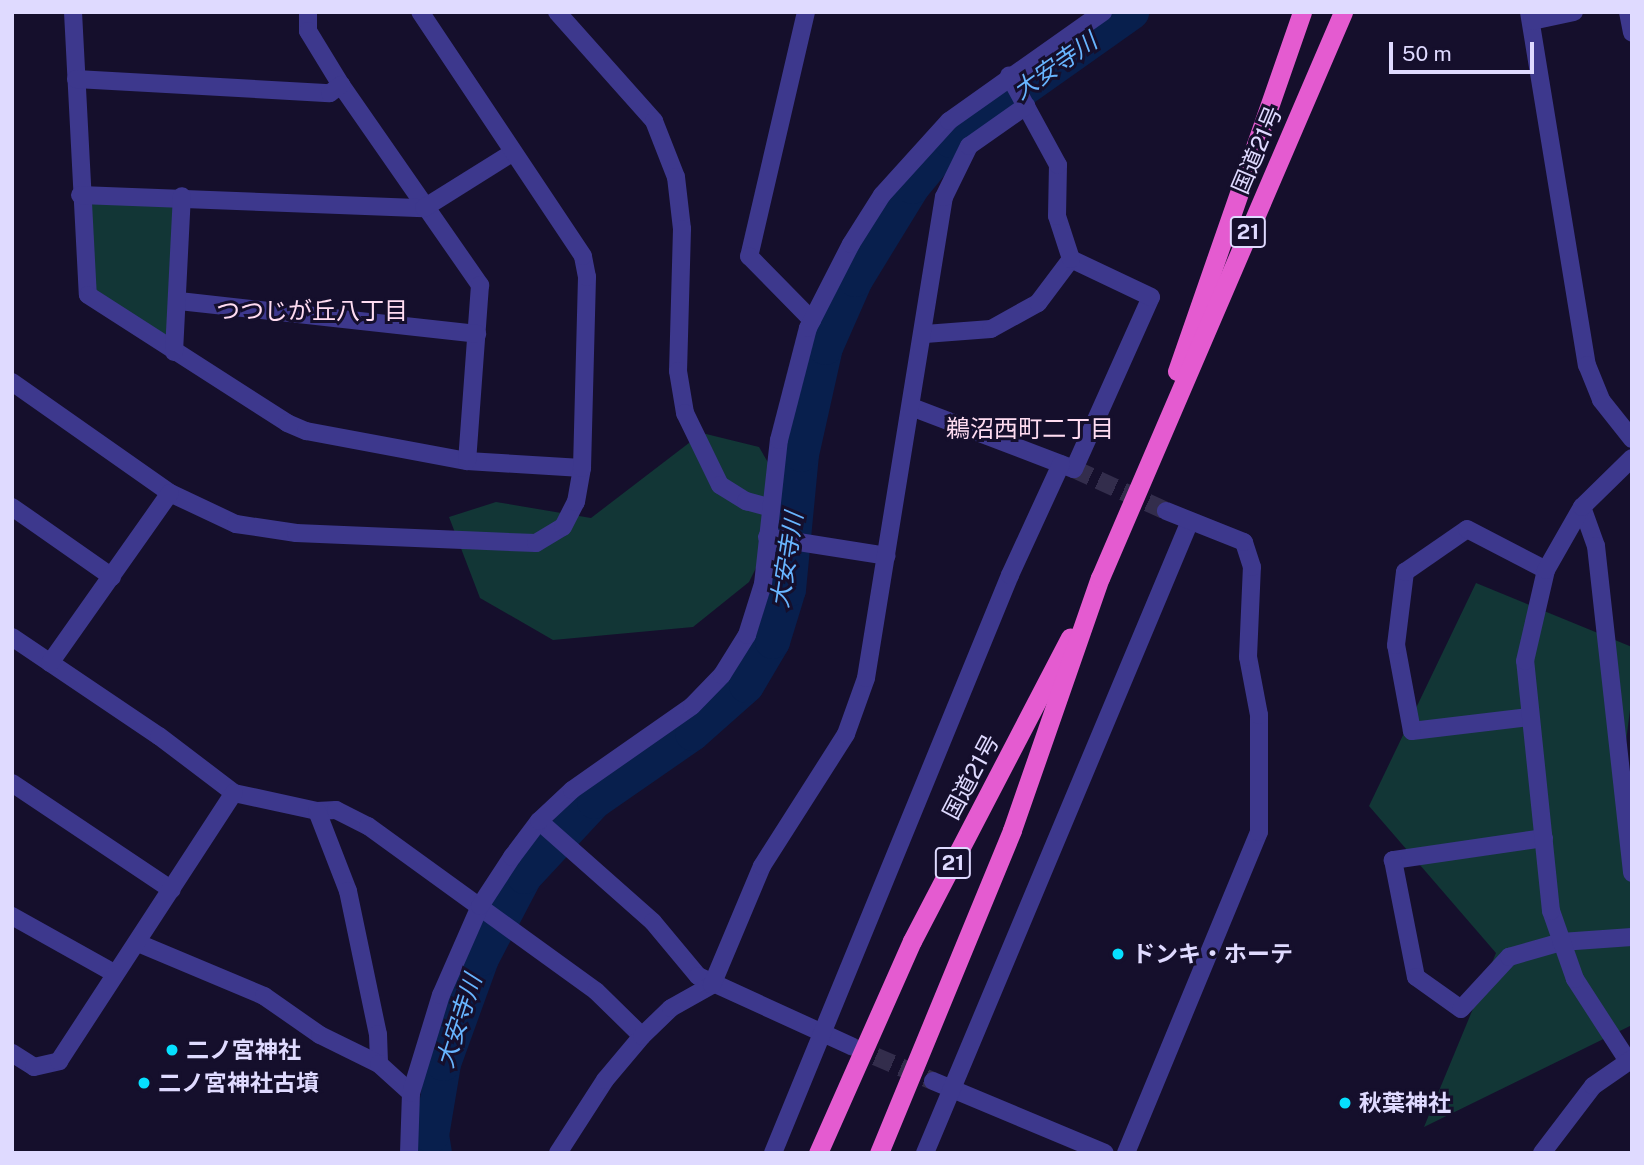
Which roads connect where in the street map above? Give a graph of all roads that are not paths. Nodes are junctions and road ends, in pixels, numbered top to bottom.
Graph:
1 (73, 12) edge
2 (308, 12) edge
3 (420, 12) edge
4 (557, 12) edge
5 (806, 12) edge
6 (1103, 12) edge
7 (1302, 12) edge
8 (1343, 12) edge
9 (1574, 12) edge
10 (1628, 12) edge
11 (1530, 17) edge
12 (1632, 33) edge
13 (1009, 75) junction
14 (76, 79) junction
15 (341, 85) junction
16 (1026, 106) junction
17 (512, 153) junction
18 (80, 195) junction
19 (182, 196) junction
20 (424, 208) junction
21 (1070, 259) junction
22 (179, 300) junction
23 (811, 320) junction
24 (477, 334) junction
25 (925, 334) junction
26 (174, 352) junction
27 (12, 382) edge
28 (914, 408) junction
29 (1632, 439) edge
30 (1153, 453) junction
31 (1632, 458) edge
32 (467, 461) junction
33 (1061, 464) junction
34 (582, 468) junction
35 (170, 493) junction
36 (12, 507) edge
37 (769, 507) junction
38 (1582, 507) junction
39 (1166, 511) tunnel mouth
40 (1190, 520) junction
41 (774, 538) junction
42 (887, 556) junction
43 (1546, 570) junction
44 (112, 577) junction
45 (1101, 578) junction
46 (12, 637) edge
47 (50, 663) junction
48 (1530, 717) junction
49 (1623, 726) edge
50 (12, 783) edge
51 (234, 793) junction
52 (317, 811) junction
53 (543, 824) junction
54 (1630, 830) edge
55 (1544, 838) junction
56 (1632, 873) edge
57 (172, 890) junction
58 (484, 909) junction
59 (12, 916) edge
60 (1632, 937) edge
61 (1561, 942) junction
62 (138, 943) junction
63 (114, 973) junction
64 (712, 985) junction
65 (820, 1035) junction
66 (642, 1036) junction
67 (851, 1046) tunnel mouth
68 (12, 1053) edge
69 (1630, 1060) edge
70 (379, 1064) junction
71 (933, 1081) tunnel mouth
72 (952, 1089) junction
73 (411, 1093) junction
74 (409, 1153) edge
75 (558, 1153) edge
76 (773, 1153) edge
77 (818, 1153) edge
78 (879, 1153) edge
79 (925, 1153) edge
80 (1105, 1153) edge
81 (1126, 1153) edge
82 (1542, 1153) edge

1 - 14 street
2 - 15 street
3 - 17 street
4 - 37 street
5 - 23 street
6 - 13 street
7 - 30 highway, 21
8 - 30 highway, 国道21号 / 21
9 - 11 street
10 - 12 street
11 - 29 street
13 - 16 street
13 - 23 street
14 - 15 street
14 - 18 street
15 - 20 street
16 - 21 street
16 - 25 street
17 - 20 street
17 - 34 street
18 - 19 street
18 - 26 street
19 - 20 street
19 - 22 street
20 - 24 street
21 - 25 street
21 - 33 street
22 - 24 street
22 - 26 street
23 - 37 street
24 - 32 street
25 - 28 street
26 - 32 street
27 - 35 street
28 - 33 street
28 - 42 street
30 - 45 highway, 国道21号 / 21
31 - 38 street
32 - 34 street
33 - 65 street
34 - 35 street
35 - 44 street
36 - 44 street
37 - 41 street
38 - 43 street
38 - 49 street
39 - 40 street
40 - 72 street
40 - 81 street
41 - 42 street
41 - 53 street
42 - 64 street
43 - 48 street
43 - 48 street
44 - 47 street
45 - 77 highway, 国道21号 / 21
45 - 78 highway, 国道21号 / 21
46 - 47 street
47 - 51 street
48 - 55 street
49 - 54 street
50 - 57 street
51 - 52 street
51 - 57 street
52 - 58 street
52 - 70 street
53 - 58 street
53 - 64 street
54 - 56 street
55 - 61 street
55 - 61 street
57 - 62 street
58 - 66 street
58 - 73 street
59 - 63 street
60 - 61 street
61 - 69 street
62 - 63 street
62 - 70 street
63 - 68 street
64 - 65 street
64 - 66 street
65 - 67 street
65 - 76 street
66 - 75 street
69 - 82 street
70 - 73 street
71 - 72 street
72 - 79 street
72 - 80 street
73 - 74 street

